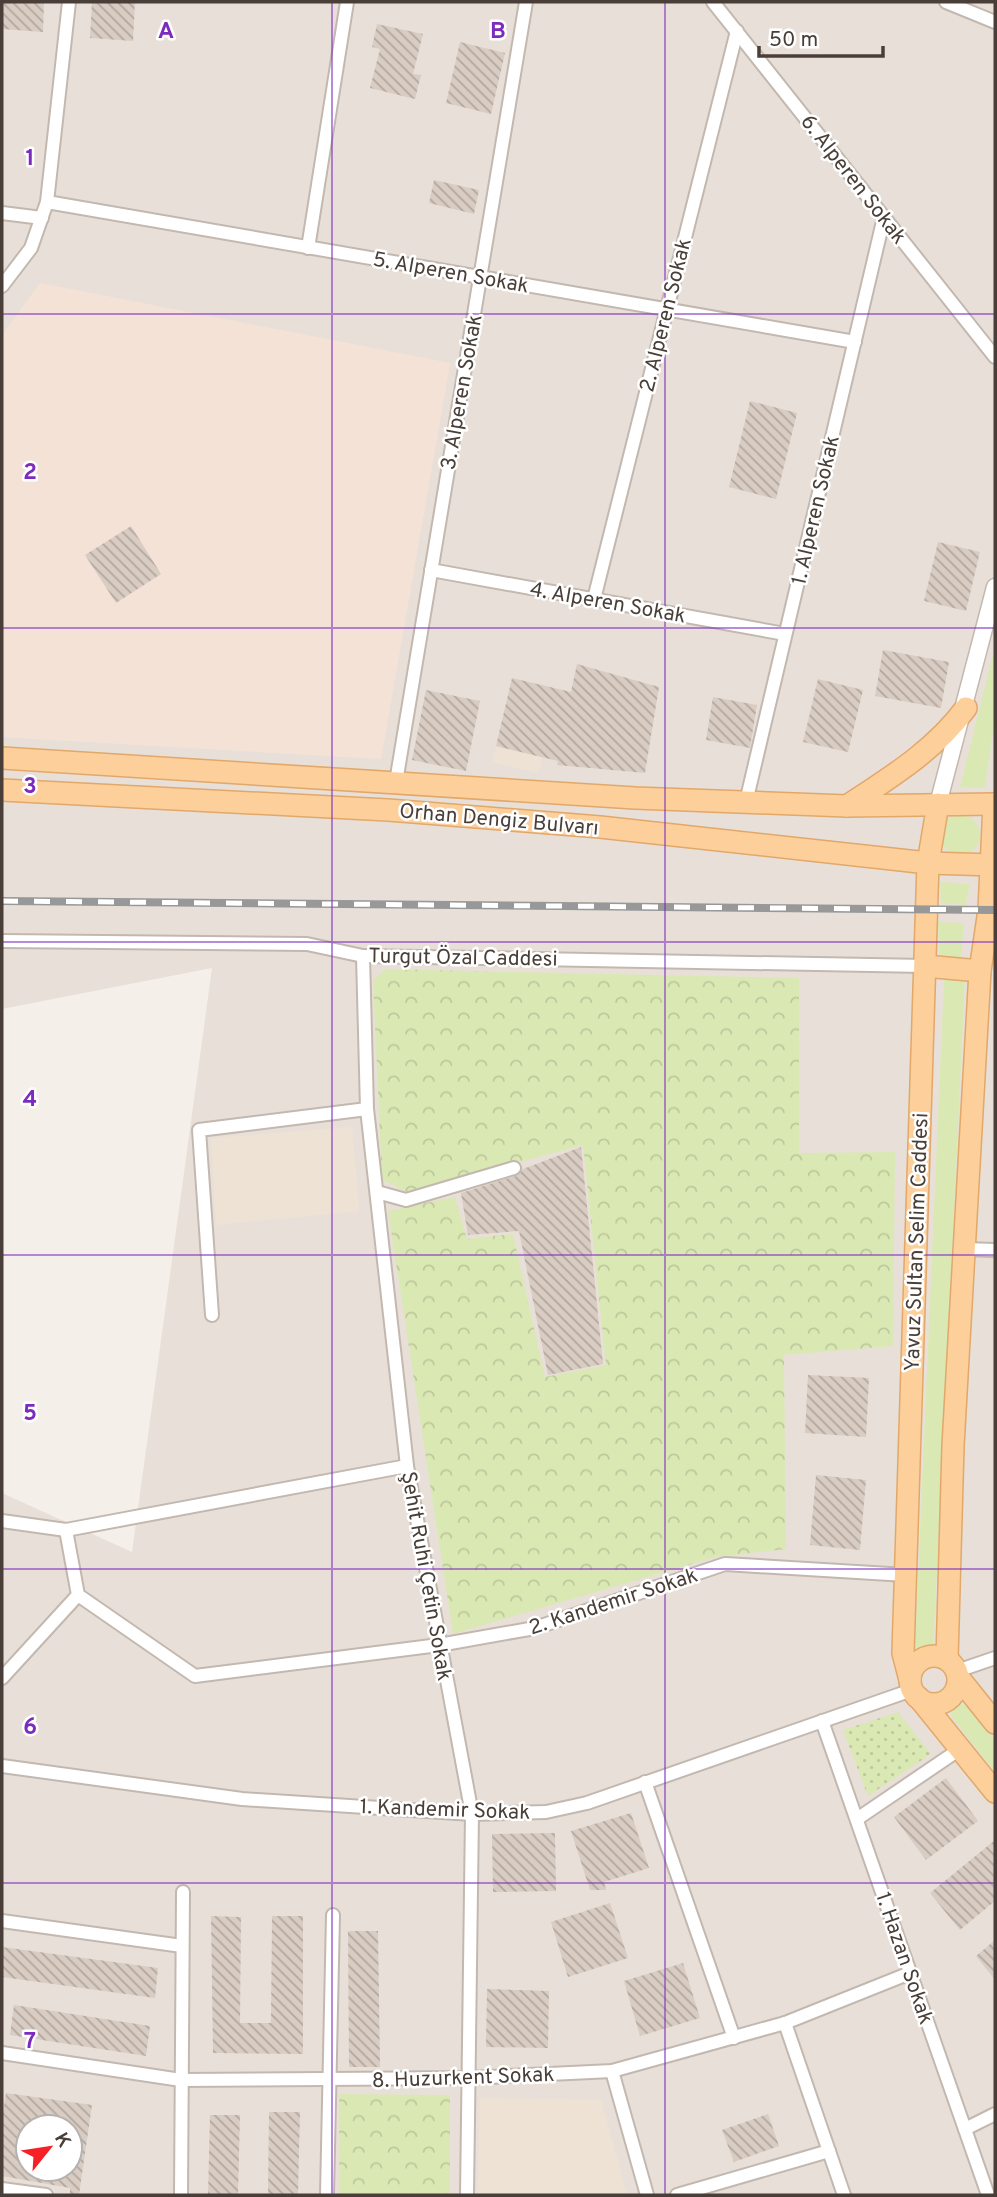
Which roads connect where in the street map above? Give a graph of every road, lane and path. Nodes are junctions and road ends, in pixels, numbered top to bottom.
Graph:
1 (69, 2) edge
2 (347, 2) edge
3 (526, 2) edge
4 (713, 2) edge
5 (946, 2) edge
6 (995, 22) edge
7 (737, 31) junction
8 (47, 202) junction
9 (2, 213) edge
10 (884, 217) junction
11 (42, 218) junction
12 (308, 248) junction
13 (480, 278) junction
14 (2, 286) edge
15 (667, 310) junction
16 (855, 342) junction
17 (995, 357) edge
18 (431, 570) junction
19 (995, 587) edge
20 (594, 600) junction
21 (786, 634) junction
22 (966, 708) junction
23 (2, 758) edge
24 (396, 782) junction
25 (2, 790) edge
26 (995, 801) edge
27 (746, 802) junction
28 (939, 804) junction
29 (847, 806) junction
30 (928, 863) junction
31 (993, 866) edge
32 (2, 940) edge
33 (363, 956) junction
34 (925, 966) junction
35 (988, 971) edge
36 (367, 1109) junction
37 (514, 1168) dead end
38 (377, 1192) junction
39 (964, 1249) junction
40 (995, 1250) edge
41 (212, 1315) dead end
42 (407, 1466) junction
43 (2, 1521) edge
44 (66, 1530) junction
45 (906, 1575) junction
46 (78, 1595) junction
47 (439, 1645) junction
48 (995, 1658) edge
49 (954, 1669) junction
50 (2, 1678) edge
51 (914, 1689) junction
52 (822, 1721) junction
53 (995, 1723) edge
54 (960, 1748) junction
55 (2, 1766) edge
56 (645, 1782) junction
57 (995, 1792) edge
58 (472, 1814) junction
59 (857, 1819) junction
60 (183, 1892) dead end
61 (333, 1915) dead end
62 (2, 1921) edge
63 (182, 1946) junction
64 (910, 1973) junction
65 (785, 2023) junction
66 (734, 2038) junction
67 (2, 2053) edge
68 (612, 2071) junction
69 (469, 2078) junction
70 (181, 2080) junction
71 (328, 2080) junction
72 (995, 2114) edge
73 (965, 2129) junction
74 (829, 2151) junction
75 (2, 2189) edge
76 (46, 2195) edge
77 (181, 2195) edge
78 (327, 2195) edge
79 (467, 2195) edge
80 (647, 2195) edge
81 (677, 2195) edge
82 (844, 2195) edge
83 (988, 2195) edge

1 - 8 street
2 - 12 street
3 - 13 street, 3. Alperen Sokak
4 - 7 street, 6. Alperen Sokak
5 - 6 street
7 - 10 street, 6. Alperen Sokak
7 - 15 street, 2. Alperen Sokak
8 - 11 street
8 - 12 street, 5. Alperen Sokak
9 - 11 street
10 - 16 street, 1. Alperen Sokak
10 - 17 street, 6. Alperen Sokak
11 - 14 street
12 - 13 street, 5. Alperen Sokak
13 - 15 street, 5. Alperen Sokak
13 - 18 street, 3. Alperen Sokak
15 - 16 street, 5. Alperen Sokak
15 - 20 street, 2. Alperen Sokak
16 - 21 street, 1. Alperen Sokak
18 - 20 street, 4. Alperen Sokak
18 - 24 street, 3. Alperen Sokak
19 - 22 street
20 - 21 street, 4. Alperen Sokak
21 - 27 street, 1. Alperen Sokak
22 - 28 street
22 - 29 main road
23 - 24 main road, Orhan Dengiz Bulvarı
24 - 27 main road, Orhan Dengiz Bulvarı
25 - 30 main road, Orhan Dengiz Bulvarı
26 - 28 main road, Orhan Dengiz Bulvarı
26 - 31 main road
27 - 29 main road, Orhan Dengiz Bulvarı
28 - 29 main road, Orhan Dengiz Bulvarı
28 - 30 main road, Yavuz Sultan Selim Caddesi
30 - 31 main road, Orhan Dengiz Bulvarı
30 - 34 main road, Yavuz Sultan Selim Caddesi
31 - 35 main road
32 - 33 street, Turgut Özal Caddesi
33 - 34 street, Turgut Özal Caddesi
33 - 36 street, Şehit Ruhi Çetin Sokak
34 - 35 main road
34 - 45 main road, Yavuz Sultan Selim Caddesi
35 - 39 main road
36 - 38 street, Şehit Ruhi Çetin Sokak
36 - 41 street
37 - 38 street
38 - 42 street, Şehit Ruhi Çetin Sokak
39 - 40 street
39 - 49 main road
42 - 44 street
42 - 47 street, Şehit Ruhi Çetin Sokak
43 - 44 street
44 - 46 street
45 - 47 street, 2. Kandemir Sokak
45 - 51 main road, Yavuz Sultan Selim Caddesi
46 - 47 street, 2. Kandemir Sokak
46 - 50 street
47 - 58 street, Şehit Ruhi Çetin Sokak
48 - 49 street
49 - 51 main road
49 - 51 main road
49 - 53 main road
51 - 52 street, 1. Kandemir Sokak
51 - 54 main road, Yavuz Sultan Selim Caddesi
52 - 56 street, 1. Kandemir Sokak
52 - 59 street, 1. Hazan Sokak
54 - 57 main road, Yavuz Sultan Selim Caddesi
54 - 59 street
55 - 58 street, 1. Kandemir Sokak
56 - 58 street, 1. Kandemir Sokak
56 - 66 street
58 - 69 street, Şehit Ruhi Çetin Sokak
59 - 64 street, 1. Hazan Sokak
60 - 63 street
61 - 71 street
62 - 63 street
63 - 70 street
64 - 65 street, 8. Huzurkent Sokak
64 - 73 street, 1. Hazan Sokak
65 - 66 street, 8. Huzurkent Sokak
65 - 74 street
66 - 68 street, 8. Huzurkent Sokak
67 - 70 street, 8. Huzurkent Sokak
68 - 69 street, 8. Huzurkent Sokak
68 - 80 street
69 - 71 street, 8. Huzurkent Sokak
69 - 79 street, Şehit Ruhi Çetin Sokak
70 - 71 street, 8. Huzurkent Sokak
70 - 77 street
71 - 78 street
72 - 73 street
73 - 83 street, 1. Hazan Sokak
74 - 81 street
74 - 82 street
75 - 76 street

